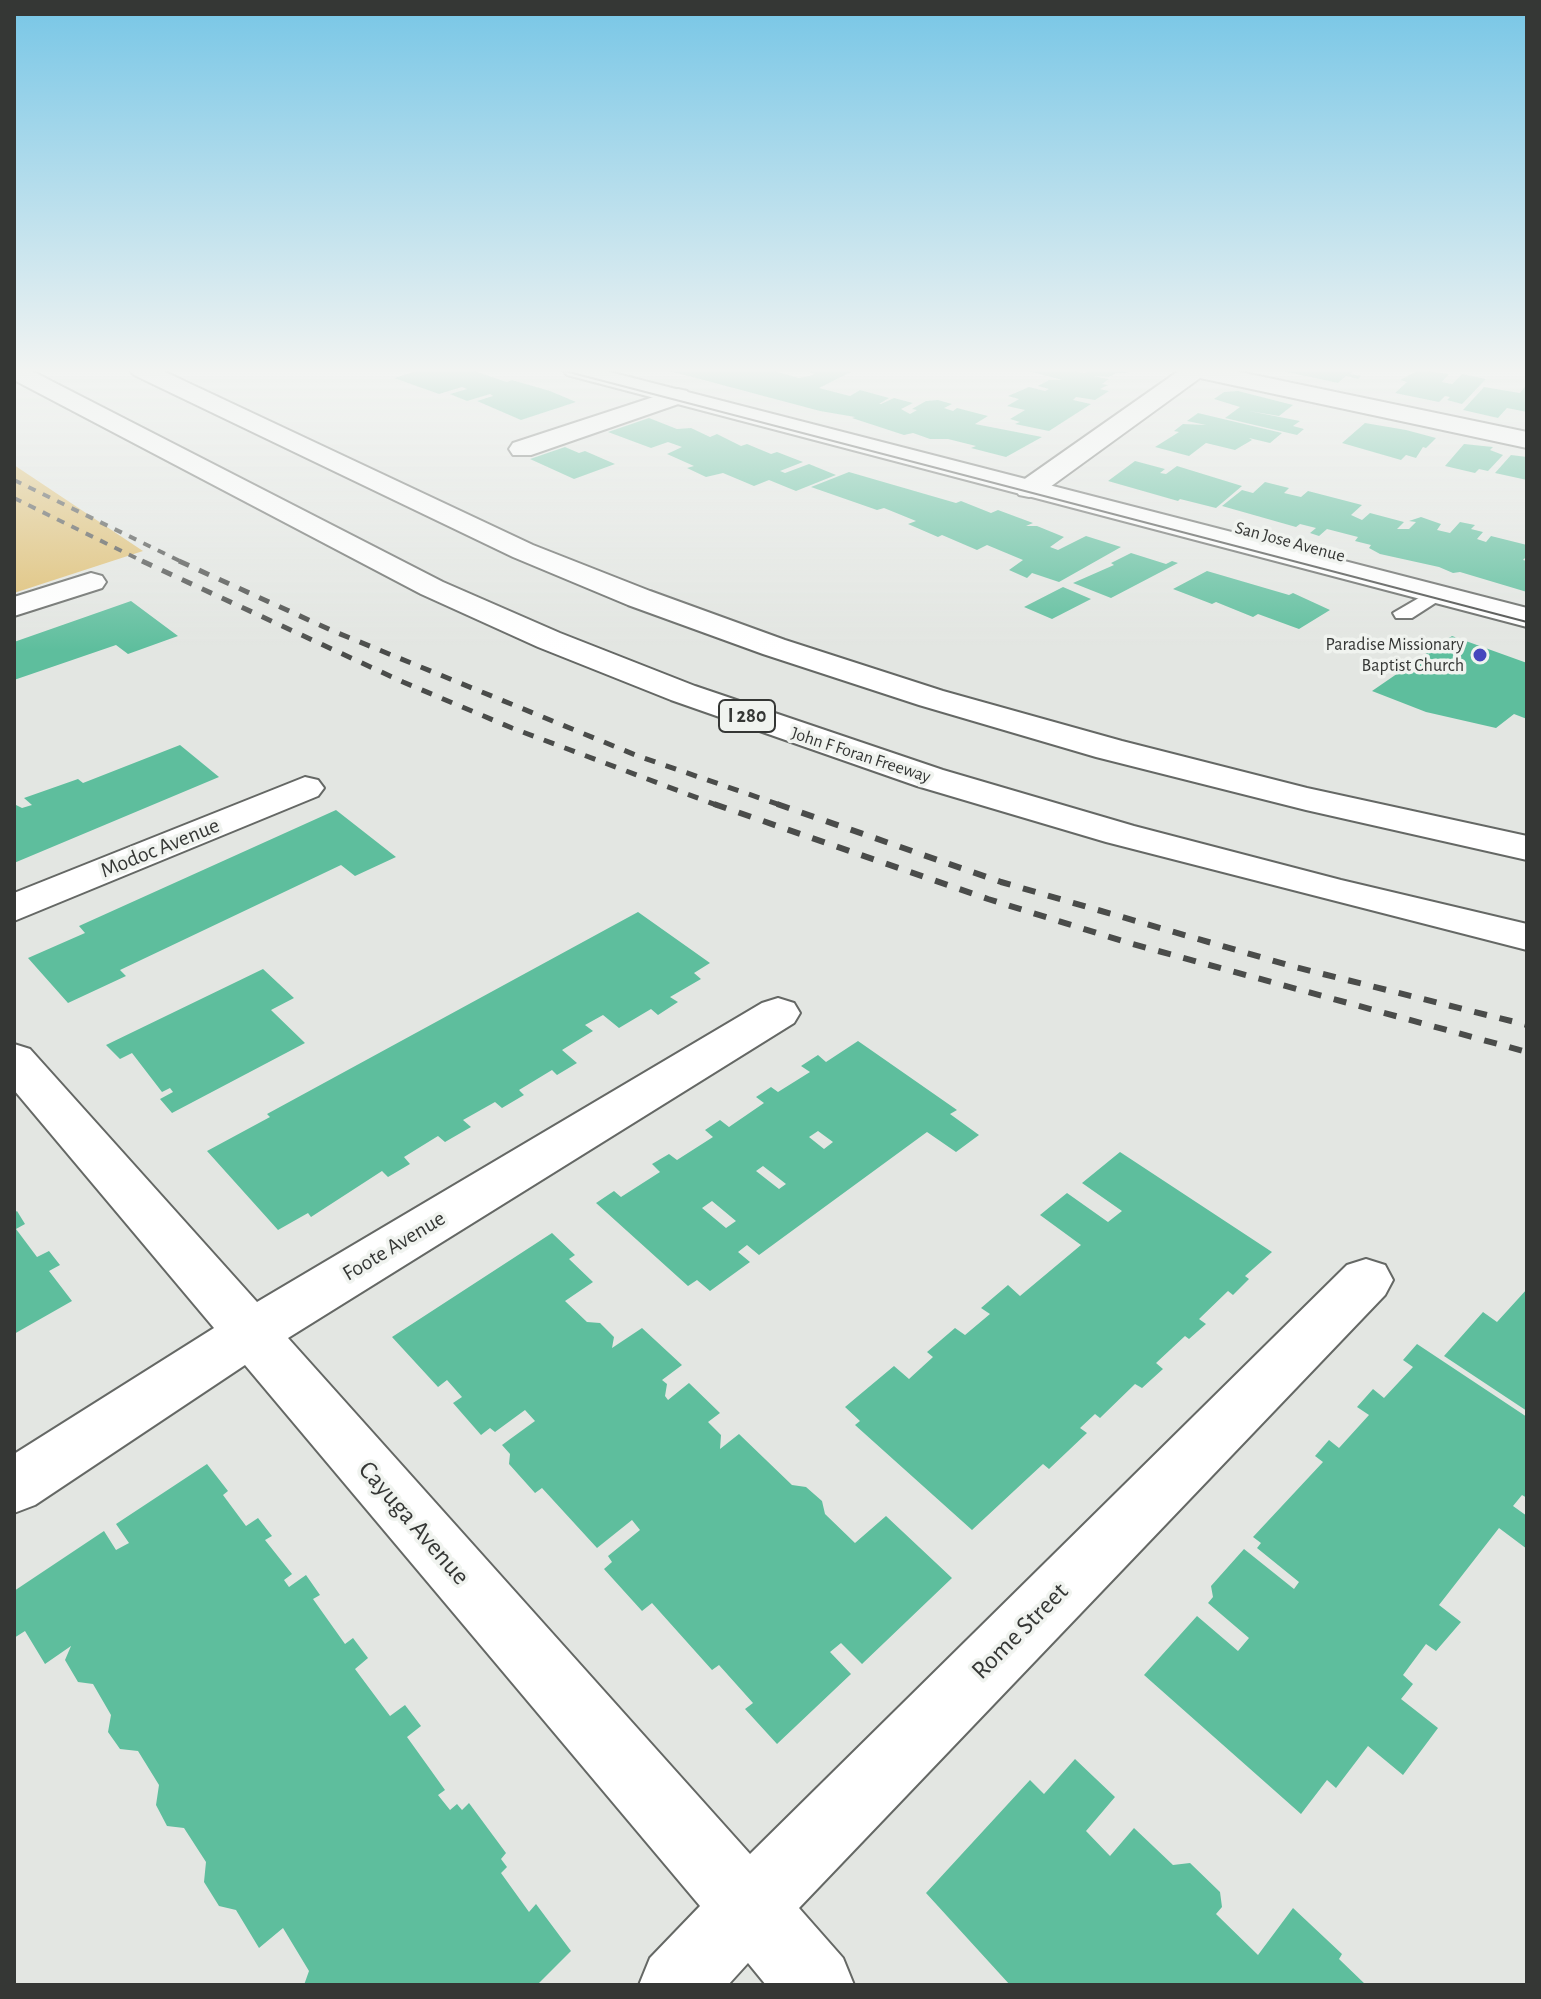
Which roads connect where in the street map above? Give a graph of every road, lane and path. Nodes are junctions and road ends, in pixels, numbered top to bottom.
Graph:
1 (192, 463) edge
2 (337, 463) edge
3 (932, 463) edge
4 (1065, 463) edge
5 (1029, 489) junction
6 (91, 582) dead end
7 (14, 607) edge
8 (1527, 618) edge
9 (305, 788) dead end
10 (1527, 848) edge
11 (14, 908) edge
12 (1527, 937) edge
13 (778, 1013) dead end
14 (14, 1060) edge
15 (1366, 1280) dead end
16 (249, 1334) junction
17 (14, 1486) edge
18 (749, 1907) junction
19 (677, 1985) edge
20 (816, 1985) edge

1 - 12 main road, John F Foran Freeway / I 280
2 - 10 main road
3 - 5 main road, San Jose Avenue
4 - 5 main road
5 - 8 main road, San Jose Avenue
6 - 7 main road
9 - 11 main road, Modoc Avenue
13 - 16 main road, Foote Avenue
14 - 16 main road, Cayuga Avenue
15 - 18 main road, Rome Street
16 - 17 main road, Foote Avenue
16 - 18 main road, Cayuga Avenue
18 - 19 main road, Rome Street
18 - 20 main road, Cayuga Avenue

